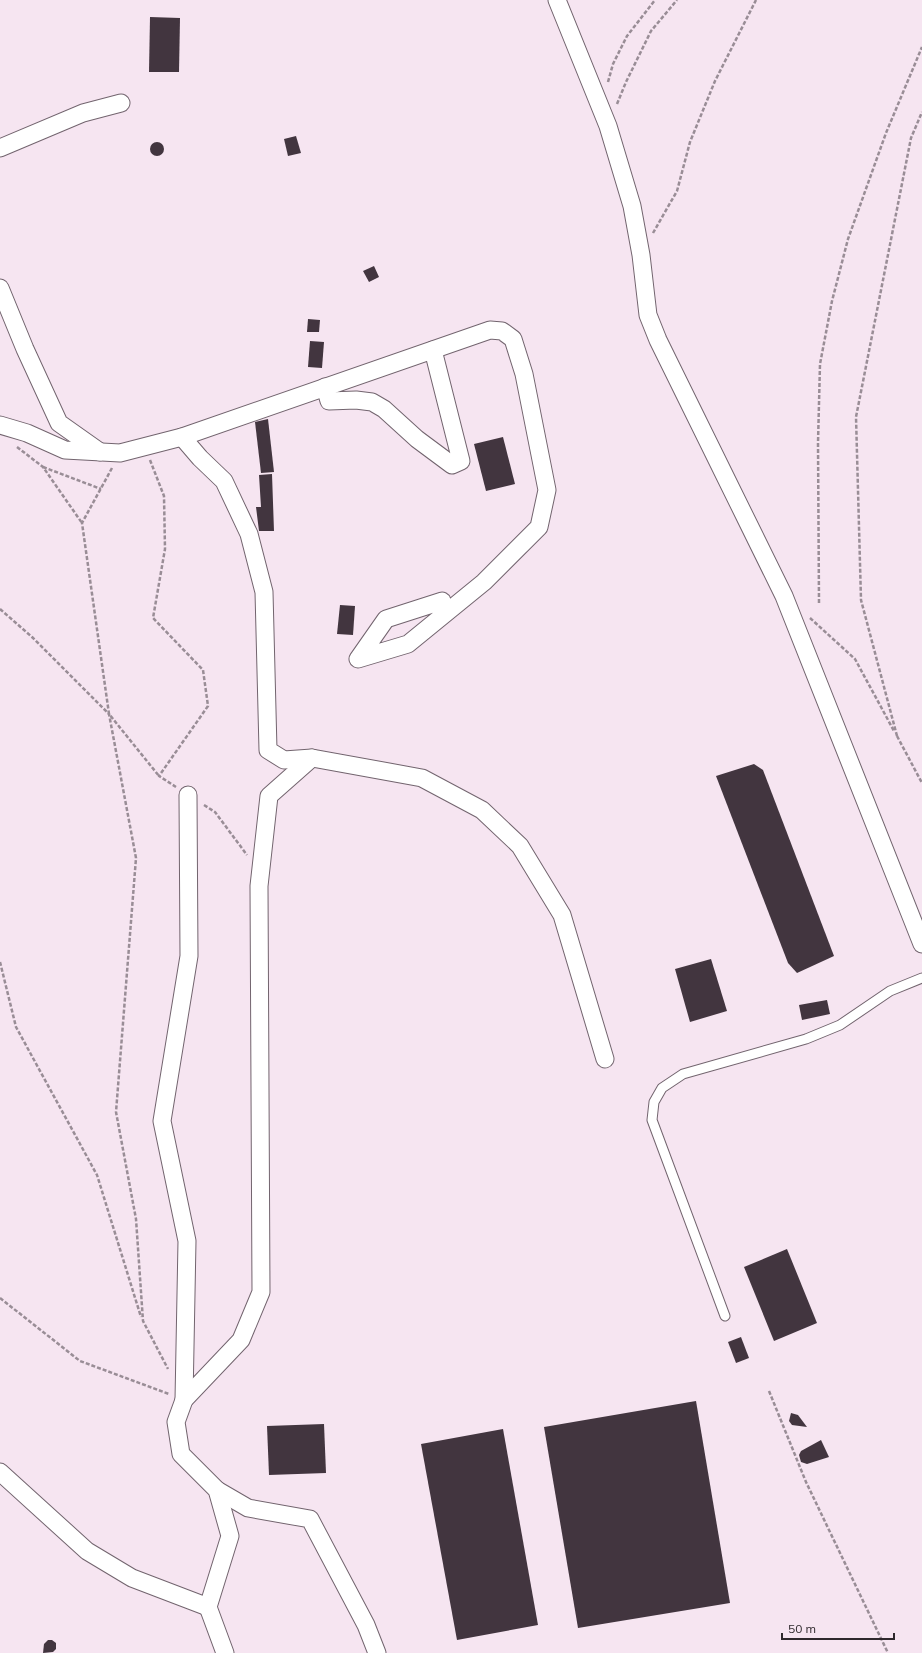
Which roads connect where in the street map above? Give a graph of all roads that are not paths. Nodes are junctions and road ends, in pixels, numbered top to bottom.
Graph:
1 (557, 0) edge
2 (121, 103) dead end
3 (0, 148) edge
4 (0, 288) edge
5 (433, 350) junction
6 (325, 387) junction
7 (0, 425) edge
8 (182, 437) junction
9 (100, 452) junction
10 (442, 600) dead end
11 (312, 758) junction
12 (188, 795) road end
13 (922, 944) edge
14 (922, 978) edge
15 (605, 1059) dead end
16 (725, 1316) dead end
17 (184, 1400) junction
18 (0, 1472) edge
19 (217, 1490) junction
20 (208, 1607) junction
21 (225, 1653) edge
22 (377, 1653) edge

1 - 13 street
2 - 3 street
4 - 9 street
5 - 6 street
5 - 6 street
5 - 10 street
6 - 8 street
7 - 9 street
8 - 9 street
8 - 11 street
11 - 15 street
11 - 17 street
12 - 17 street
14 - 16 lane
17 - 19 street
18 - 20 street
19 - 20 street
19 - 22 street
20 - 21 street

